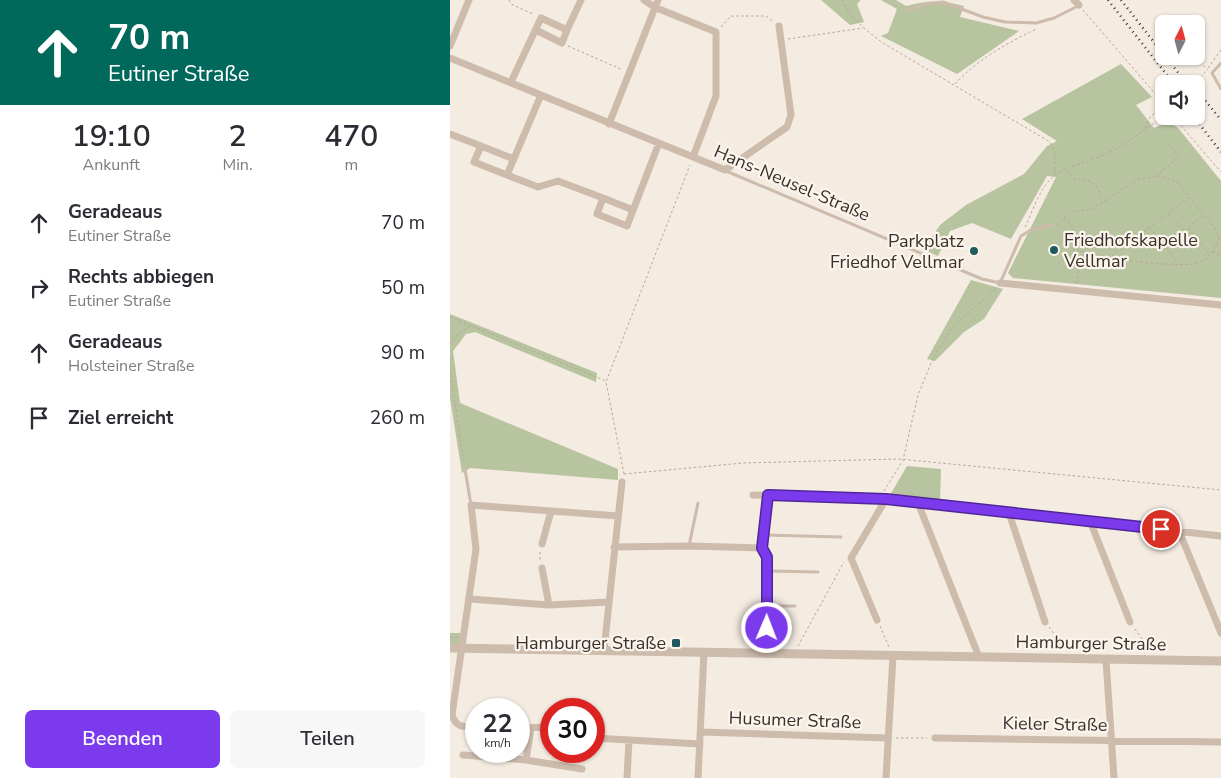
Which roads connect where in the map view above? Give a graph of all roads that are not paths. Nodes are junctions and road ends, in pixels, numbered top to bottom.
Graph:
1 (469, 0) edge
2 (580, 0) edge
3 (644, 0) edge
4 (656, 3) edge
5 (1077, 3) edge
6 (907, 10) dead end
7 (779, 26) road end
8 (536, 30) junction
9 (567, 30) junction
10 (450, 46) edge
11 (450, 58) edge
12 (1221, 63) edge
13 (511, 82) junction
14 (1221, 89) edge
15 (541, 95) junction
16 (609, 124) junction
17 (450, 134) edge
18 (659, 143) junction
19 (481, 146) junction
20 (693, 157) junction
21 (514, 159) junction
22 (725, 170) junction
23 (507, 175) junction
24 (603, 198) junction
25 (633, 210) junction
26 (1052, 225) road end
27 (1000, 284) junction
28 (1221, 305) edge
29 (465, 470) road end
30 (622, 482) road end
31 (753, 495) dead end
32 (768, 495) junction
33 (880, 498) junction
34 (698, 503) dead end
35 (918, 503) junction
36 (471, 505) junction
37 (551, 511) junction
38 (1009, 512) junction
39 (618, 516) junction
40 (1090, 521) junction
41 (1179, 531) junction
42 (764, 535) junction
43 (1221, 536) edge
44 (841, 537) dead end
45 (542, 544) road end
46 (689, 546) junction
47 (614, 547) junction
48 (762, 548) junction
49 (542, 568) road end
50 (767, 571) junction
51 (818, 572) dead end
52 (470, 599) junction
53 (609, 602) junction
54 (550, 605) junction
55 (768, 606) junction
56 (795, 606) dead end
57 (877, 620) road end
58 (1046, 622) road end
59 (1130, 622) road end
60 (1221, 633) edge
61 (450, 648) edge
62 (463, 648) junction
63 (604, 650) junction
64 (704, 652) junction
65 (767, 653) junction
66 (893, 656) junction
67 (978, 657) junction
68 (1106, 660) junction
69 (1221, 661) edge
70 (465, 726) edge
71 (532, 728) joint
72 (540, 728) edge
73 (701, 732) junction
74 (888, 738) junction
75 (935, 738) road end
76 (530, 739) edge
77 (605, 739) edge
78 (629, 740) junction
79 (1111, 740) junction
80 (1221, 742) edge
81 (700, 744) junction
82 (530, 761) edge
83 (582, 769) dead end
84 (628, 778) edge
85 (698, 778) edge
86 (886, 778) edge
87 (1114, 778) edge

1 - 10 street
2 - 9 street
3 - 4 street
4 - 16 street
4 - 20 street
5 - 6 lane
7 - 22 street
8 - 9 street
8 - 9 street
8 - 13 street
11 - 13 street, Hans-Neusel-Straße
12 - 14 lane
13 - 15 street, Hans-Neusel-Straße
15 - 16 street, Hans-Neusel-Straße
15 - 21 street
16 - 18 street, Hans-Neusel-Straße
17 - 19 street
18 - 20 street, Hans-Neusel-Straße
18 - 25 street
19 - 21 street
19 - 23 street
20 - 22 street, Hans-Neusel-Straße
21 - 23 street
22 - 27 lane, Hans-Neusel-Straße
23 - 24 street
24 - 25 street
24 - 25 street
26 - 27 lane
27 - 28 street, Hans-Neusel-Straße
29 - 36 lane
30 - 39 street
31 - 32 street
32 - 33 street
32 - 42 street
33 - 35 street
33 - 57 street
34 - 46 lane
35 - 38 street
35 - 67 street
36 - 37 street
36 - 52 street
37 - 39 street
37 - 45 street
38 - 40 street
38 - 58 street
39 - 47 street
40 - 41 street
40 - 59 street
41 - 43 street
41 - 60 street
42 - 44 lane
42 - 48 street
46 - 47 street
46 - 48 street
47 - 53 street
48 - 50 street
49 - 54 street
50 - 51 lane
50 - 55 street
52 - 54 street
52 - 62 street
53 - 54 street
53 - 63 street
55 - 56 lane
55 - 65 street
61 - 62 street, Hamburger Straße
62 - 63 street, Hamburger Straße
62 - 70 street
63 - 64 street, Hamburger Straße
64 - 65 street, Hamburger Straße
64 - 73 street
65 - 66 street, Hamburger Straße
66 - 67 street, Hamburger Straße
66 - 74 street
67 - 68 street, Hamburger Straße
68 - 69 street, Hamburger Straße
68 - 79 street
71 - 72 street
71 - 76 street
73 - 74 street, Husumer Straße
73 - 81 street
74 - 86 street
75 - 79 street, Kieler Straße
77 - 78 street
78 - 81 street
78 - 84 street
79 - 80 street, Kieler Straße
79 - 87 street
81 - 85 street
82 - 83 street

